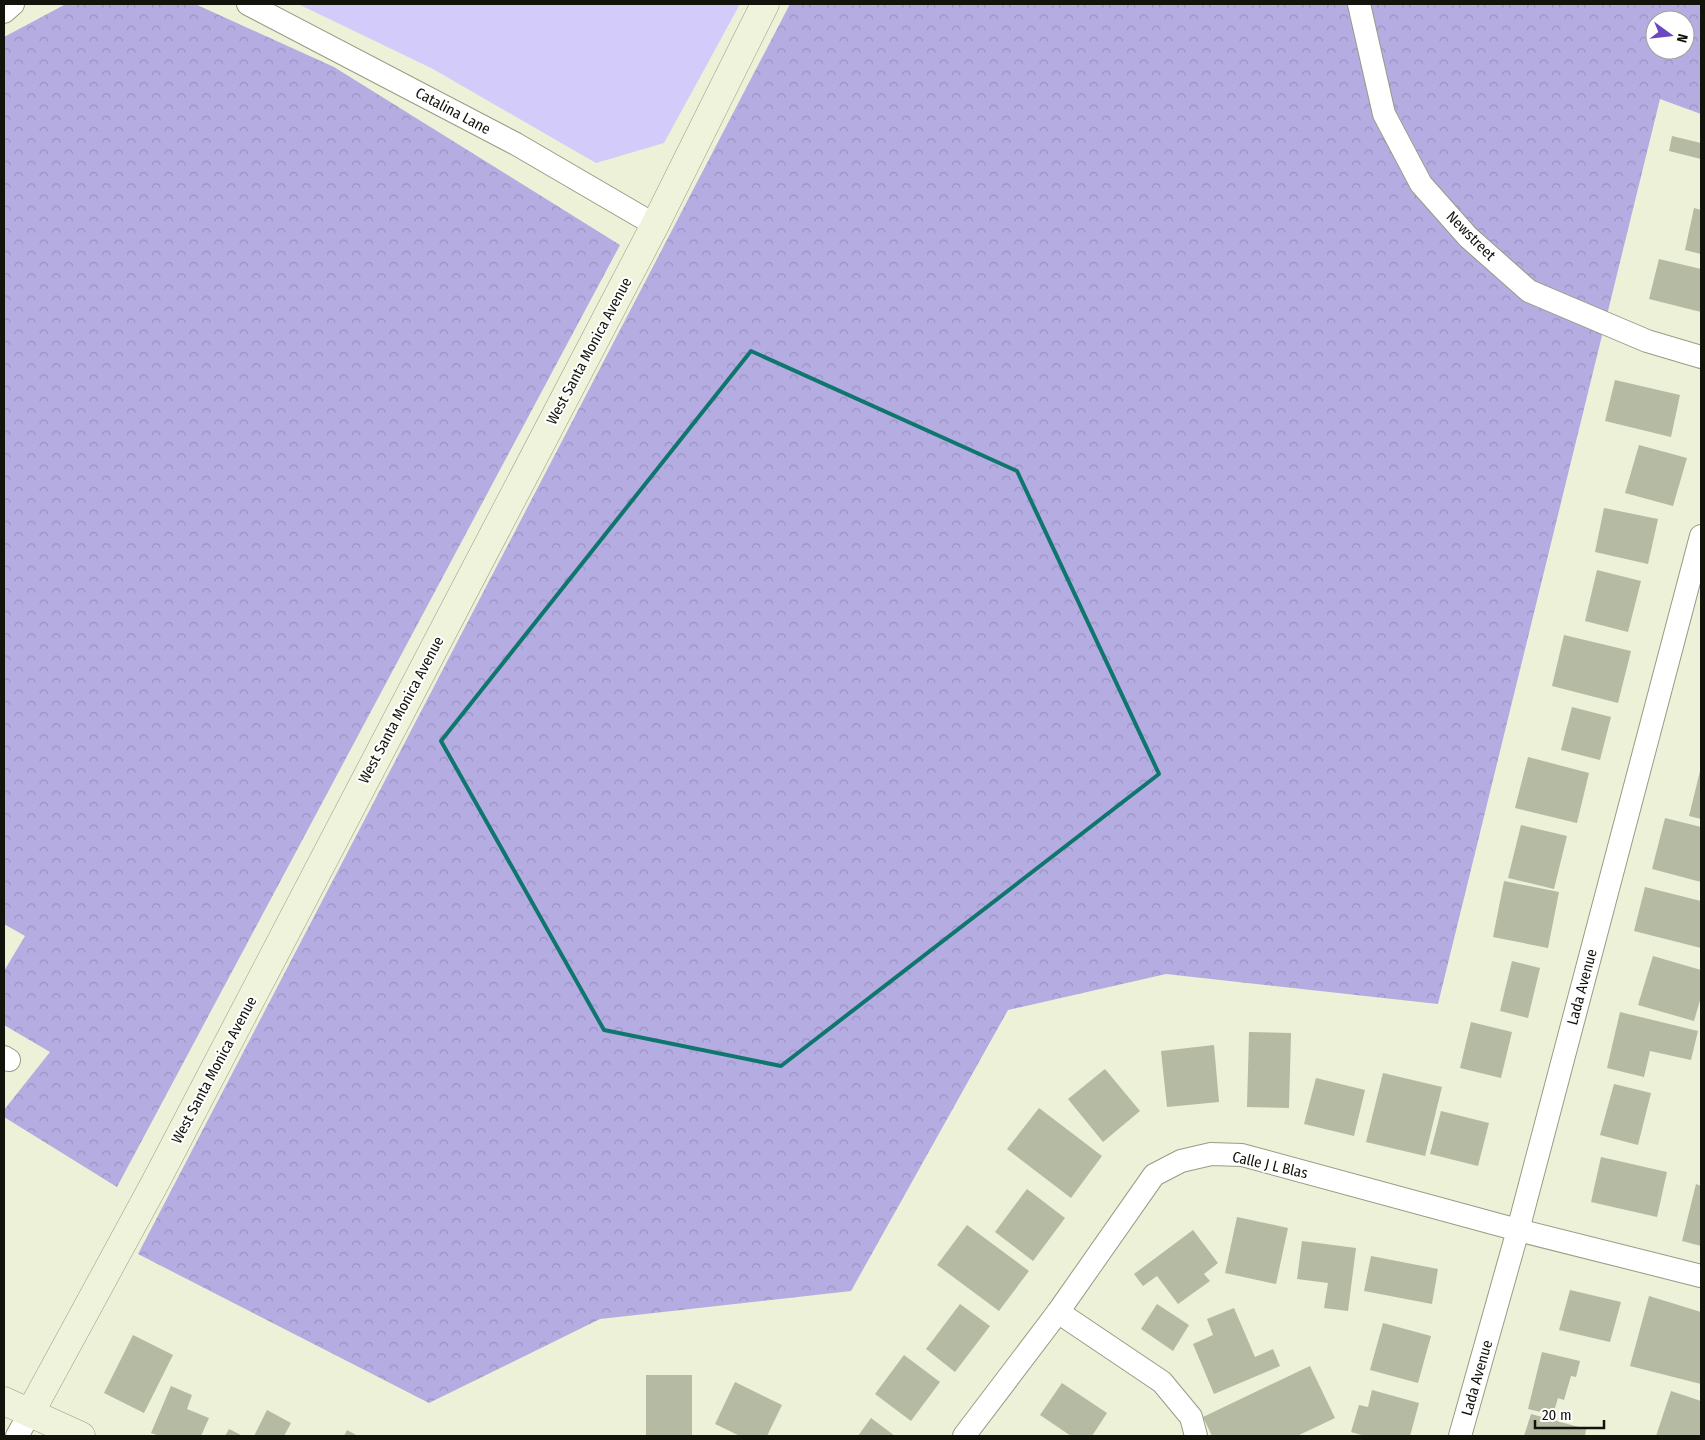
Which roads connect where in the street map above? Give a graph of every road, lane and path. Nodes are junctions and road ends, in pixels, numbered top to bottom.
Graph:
1 (13, 4) edge
2 (248, 4) edge
3 (765, 4) edge
4 (1359, 4) edge
5 (4, 12) edge
6 (655, 225) junction
7 (1701, 357) edge
8 (1701, 536) edge
9 (1518, 1230) junction
10 (1701, 1276) edge
11 (1058, 1312) junction
12 (4, 1401) edge
13 (30, 1413) junction
14 (17, 1436) edge
15 (81, 1436) edge
16 (964, 1436) edge
17 (1196, 1436) edge
18 (1460, 1436) edge

1 - 5 street
2 - 6 street, Catalina Lane
3 - 6 main road, West Santa Monica Avenue
4 - 7 street, Newstreet
6 - 13 main road, West Santa Monica Avenue
8 - 9 street, Lada Avenue
9 - 10 street, Calle J L Blas
9 - 11 street, Calle J L Blas
9 - 18 street, Lada Avenue
11 - 16 street, Calle J L Blas
11 - 17 street
12 - 13 main road
13 - 14 street
13 - 15 main road

